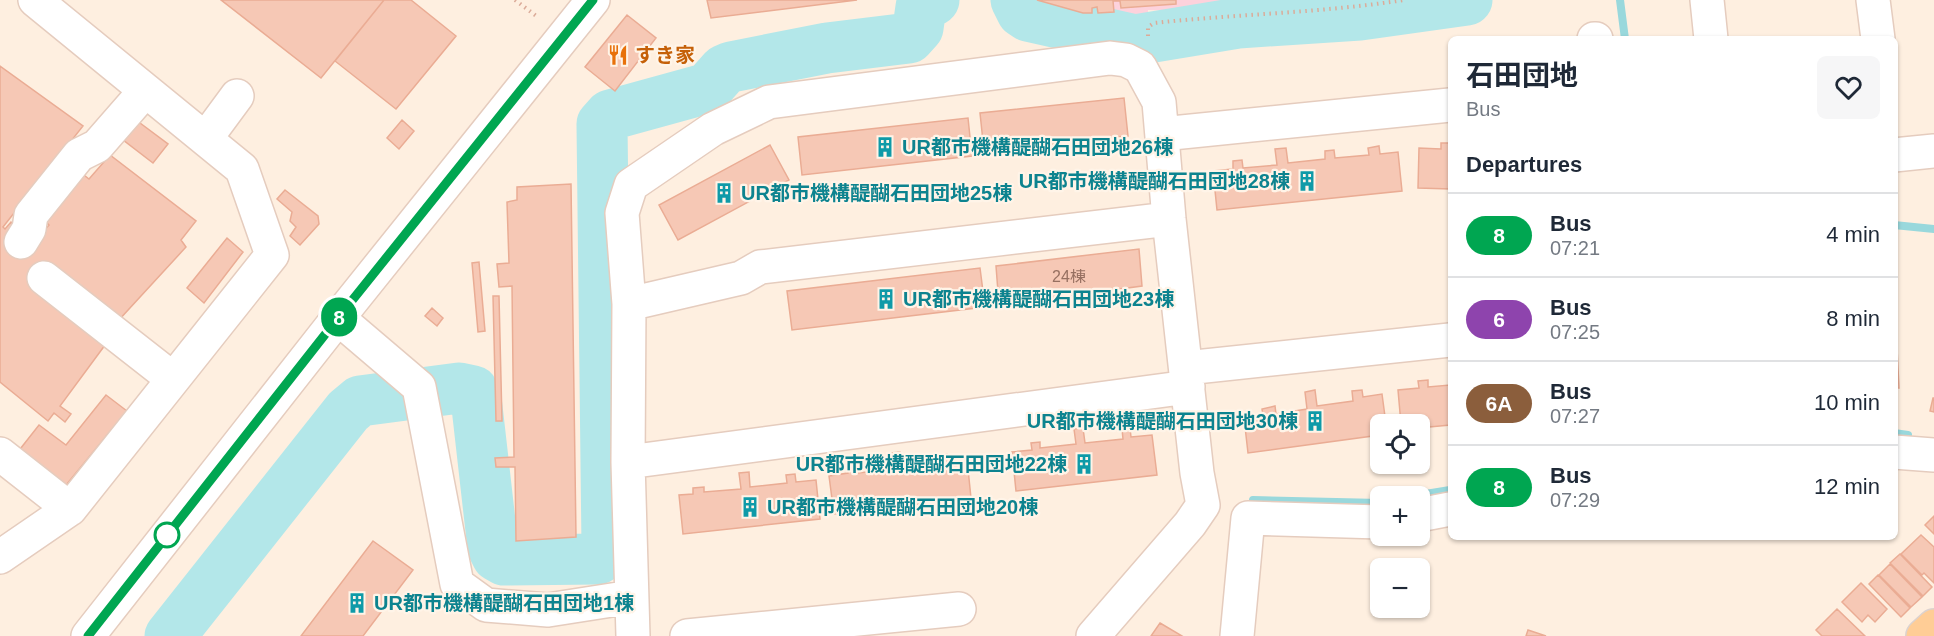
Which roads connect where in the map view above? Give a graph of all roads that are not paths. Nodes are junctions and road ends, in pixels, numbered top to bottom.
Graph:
1 (34, 0) edge
2 (593, 0) edge
3 (1707, 0) edge
4 (1873, 0) edge
5 (1711, 36) edge
6 (1878, 36) edge
7 (140, 96) junction
8 (237, 96) dead end
9 (1448, 105) edge
10 (1162, 134) junction
11 (206, 138) junction
12 (1934, 151) edge
13 (1898, 155) edge
14 (1169, 219) junction
15 (21, 242) dead end
16 (44, 278) dead end
17 (629, 304) junction
18 (338, 318) junction
19 (1448, 340) edge
20 (169, 375) junction
21 (1187, 378) junction
22 (1898, 452) edge
23 (0, 454) edge
24 (1934, 454) edge
25 (628, 462) junction
26 (1203, 505) junction
27 (70, 509) junction
28 (1448, 509) edge
29 (1430, 513) edge
30 (1248, 518) junction
31 (1370, 522) edge
32 (0, 557) edge
33 (631, 597) junction
34 (959, 609) dead end
35 (1934, 626) edge
36 (88, 636) edge
37 (633, 636) edge
38 (687, 636) edge
39 (1093, 636) edge
40 (1237, 636) edge
41 (1923, 636) edge

1 - 7 street
2 - 18 street
3 - 5 street
4 - 6 street
7 - 11 street
7 - 15 street
8 - 11 street
9 - 10 street
10 - 14 street
10 - 17 street
11 - 20 street
12 - 13 street
14 - 17 street
14 - 21 street
16 - 20 street
17 - 25 street
18 - 33 street
18 - 36 street
19 - 21 street
20 - 27 street
21 - 25 street
21 - 26 street
22 - 24 street
23 - 27 street
25 - 33 street
26 - 30 street
26 - 39 street
27 - 32 street
28 - 29 street
30 - 31 street
30 - 40 street
33 - 37 street
34 - 38 street
35 - 41 main road

